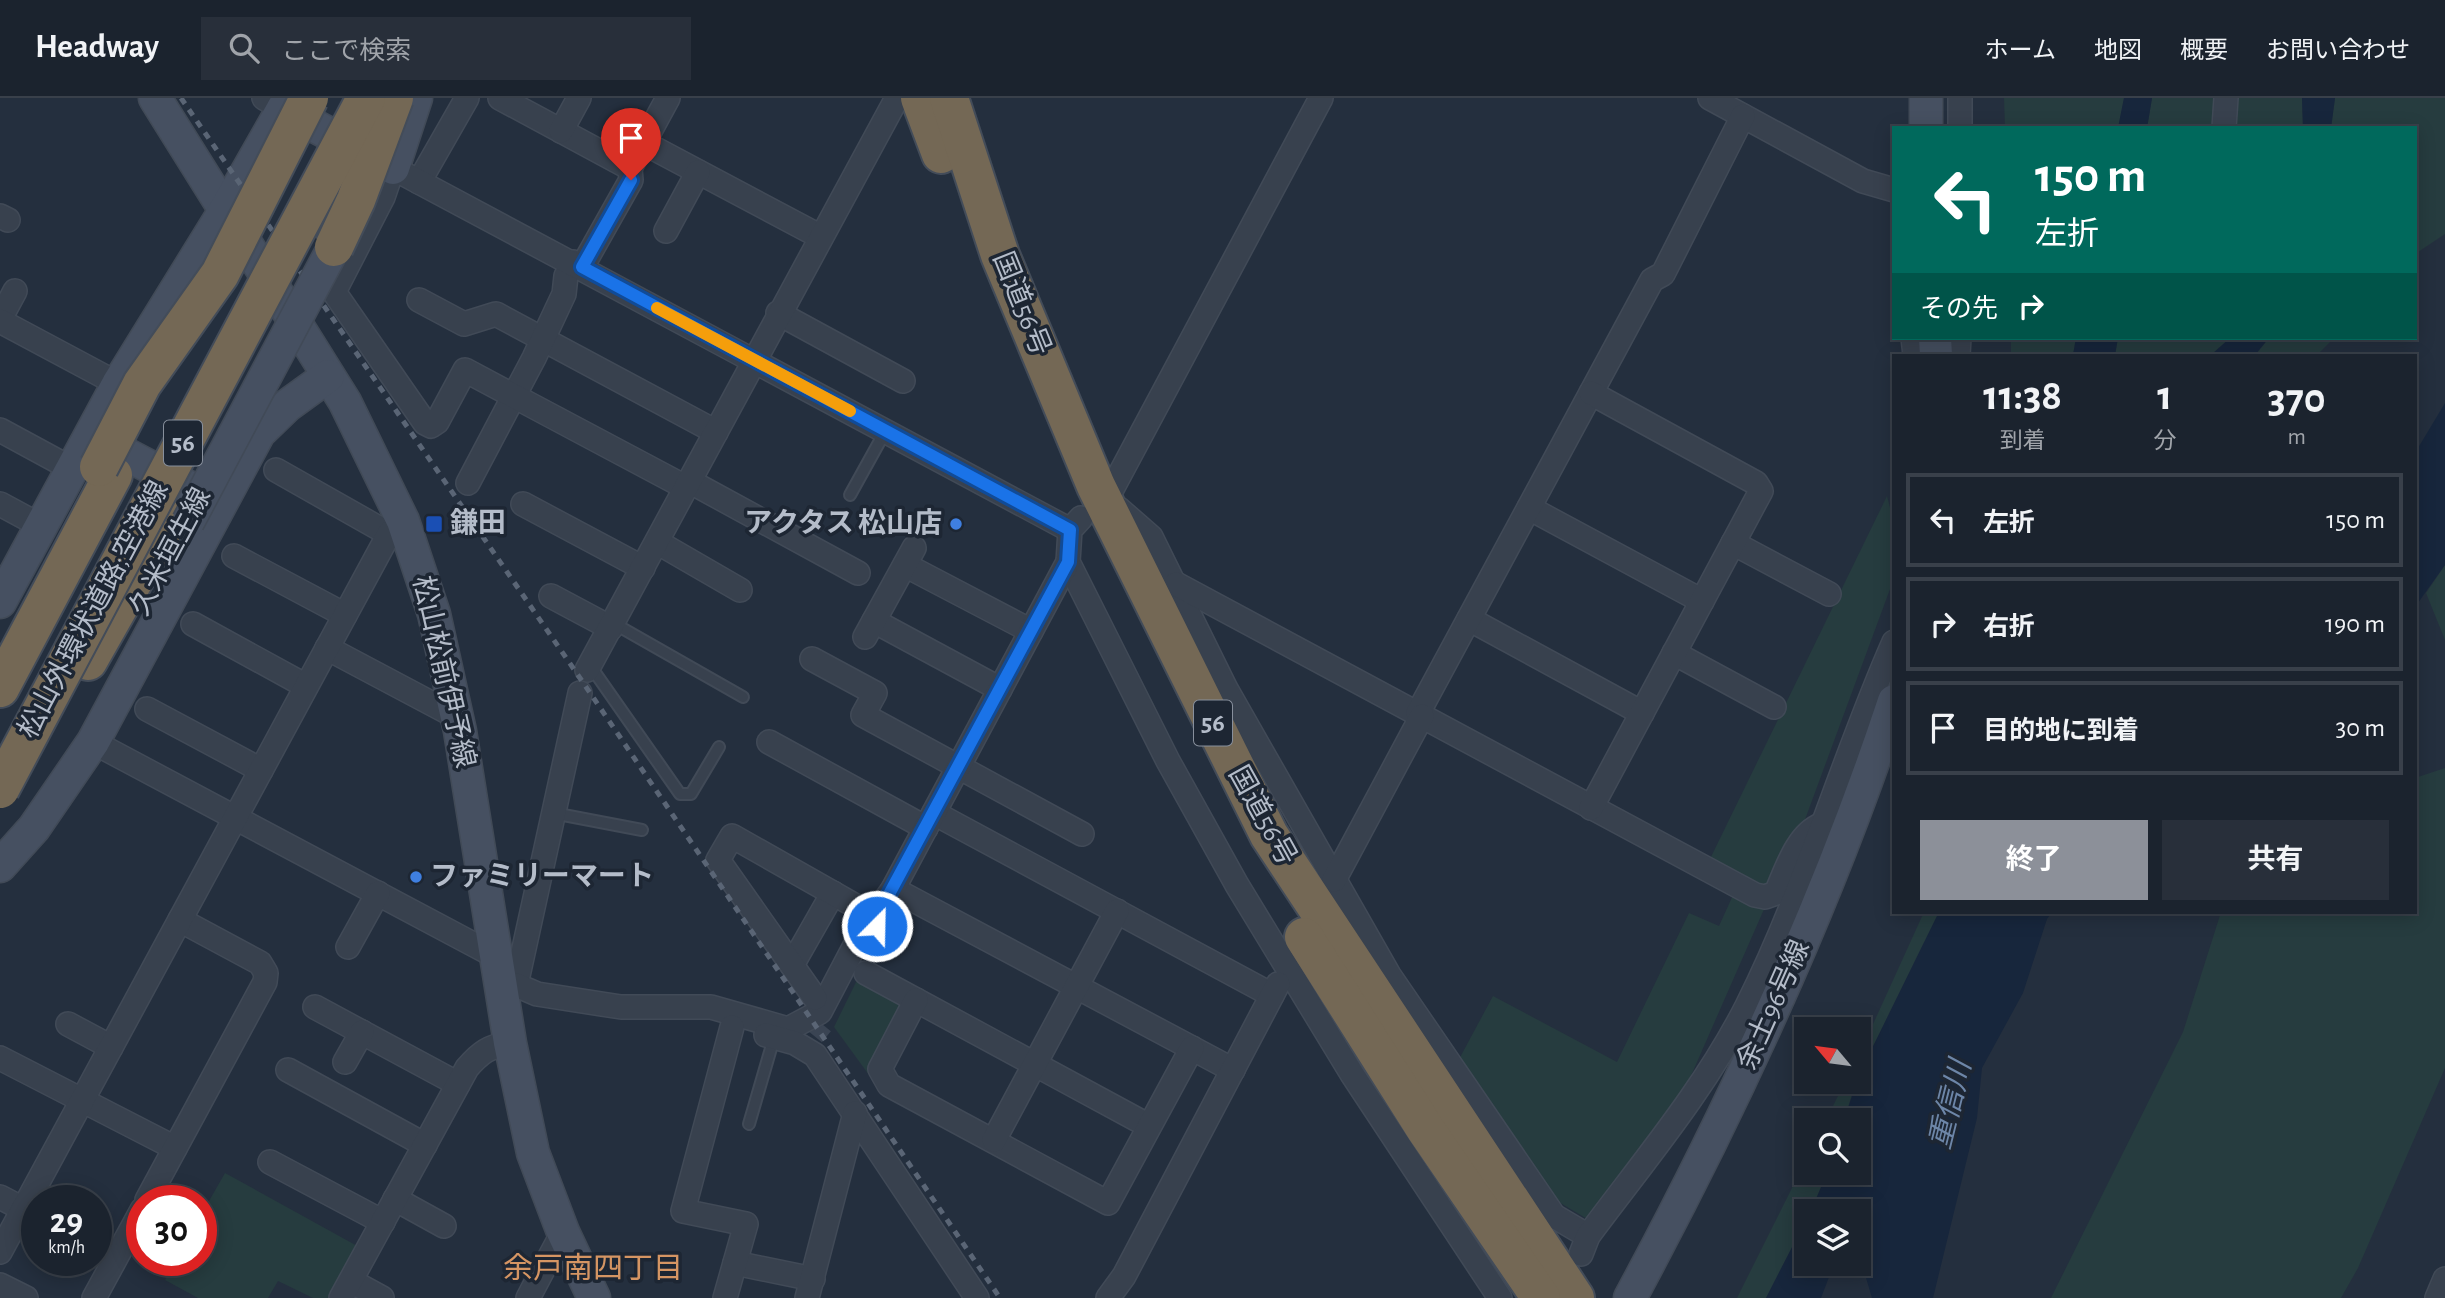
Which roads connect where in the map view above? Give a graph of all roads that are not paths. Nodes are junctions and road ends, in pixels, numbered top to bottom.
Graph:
1 (155, 98) edge
2 (366, 98) edge
3 (393, 98) edge
4 (416, 98) edge
5 (467, 98) edge
6 (500, 98) edge
7 (579, 98) edge
8 (668, 98) edge
9 (897, 98) edge
10 (920, 98) edge
11 (949, 98) edge
12 (1321, 98) edge
13 (1710, 98) edge
14 (1926, 98) edge
15 (1960, 98) edge
16 (2226, 98) edge
17 (286, 101) edge
18 (1743, 116) junction
19 (1926, 126) edge
20 (1960, 126) edge
21 (2224, 126) edge
22 (561, 131) junction
23 (644, 143) junction
24 (630, 168) junction
25 (698, 172) junction
26 (406, 175) junction
27 (1892, 189) edge
28 (226, 209) junction
29 (666, 231) dead end
30 (821, 237) junction
31 (334, 247) joint
32 (577, 265) junction
33 (220, 274) junction
34 (15, 290) dead end
35 (419, 301) dead end
36 (778, 313) junction
37 (1, 323) edge
38 (542, 338) junction
39 (754, 360) junction
40 (328, 376) junction
41 (903, 381) dead end
42 (118, 384) junction
43 (1591, 393) junction
44 (514, 396) junction
45 (0, 430) edge
46 (886, 430) junction
47 (716, 432) junction
48 (259, 433) junction
49 (95, 462) junction
50 (276, 470) dead end
51 (468, 483) dead end
52 (687, 484) junction
53 (196, 491) junction
54 (850, 495) dead end
55 (0, 504) edge
56 (523, 505) dead end
57 (1529, 508) junction
58 (48, 514) junction
59 (1085, 517) junction
60 (396, 527) junction
61 (657, 542) junction
62 (1733, 543) junction
63 (233, 556) dead end
64 (1068, 562) junction
65 (643, 568) junction
66 (185, 573) junction
67 (858, 573) dead end
68 (1176, 584) junction
69 (3, 587) edge
70 (740, 590) dead end
71 (1829, 594) dead end
72 (551, 596) dead end
73 (1702, 601) junction
74 (345, 615) junction
75 (1468, 619) junction
76 (193, 624) dead end
77 (612, 626) junction
78 (1031, 631) junction
79 (1892, 647) edge
80 (327, 648) junction
81 (0, 653) edge
82 (1674, 653) junction
83 (812, 659) dead end
84 (588, 667) joint
85 (306, 686) junction
86 (0, 688) edge
87 (1000, 689) junction
88 (580, 693) dead end
89 (743, 696) dead end
90 (1892, 707) edge
91 (1774, 708) dead end
92 (147, 709) dead end
93 (1642, 713) junction
94 (1420, 715) junction
95 (457, 717) junction
96 (93, 741) junction
97 (769, 742) dead end
98 (719, 747) dead end
99 (958, 767) junction
100 (261, 770) junction
101 (0, 789) edge
102 (0, 808) edge
103 (1591, 808) junction
104 (553, 813) junction
105 (235, 817) junction
106 (930, 820) junction
107 (1821, 825) junction
108 (642, 830) dead end
109 (1082, 834) dead end
110 (0, 853) edge
111 (0, 866) edge
112 (1334, 880) junction
113 (893, 889) junction
114 (378, 893) junction
115 (833, 893) junction
116 (1117, 911) junction
117 (877, 914) junction
118 (180, 920) junction
119 (348, 947) dead end
120 (792, 965) junction
121 (1286, 968) junction
122 (866, 973) dead end
123 (505, 976) junction
124 (1076, 986) junction
125 (1272, 995) junction
126 (815, 998) dead end
127 (916, 1000) junction
128 (315, 1007) dead end
129 (640, 1007) junction
130 (68, 1024) dead end
131 (732, 1027) junction
132 (362, 1032) junction
133 (813, 1036) junction
134 (774, 1038) junction
135 (510, 1043) junction
136 (111, 1046) junction
137 (1192, 1048) junction
138 (0, 1058) edge
139 (345, 1062) dead end
140 (1034, 1064) junction
141 (288, 1070) dead end
142 (1233, 1070) junction
143 (458, 1084) junction
144 (81, 1102) junction
145 (855, 1113) junction
146 (749, 1124) dead end
147 (1149, 1126) junction
148 (994, 1140) junction
149 (425, 1145) junction
150 (175, 1148) junction
151 (278, 1173) dead end
152 (36, 1185) edge
153 (155, 1185) edge
154 (0, 1197) edge
155 (395, 1199) junction
156 (21, 1208) edge
157 (21, 1213) edge
158 (383, 1222) junction
159 (444, 1226) dead end
160 (563, 1232) junction
161 (126, 1239) edge
162 (0, 1252) edge
163 (735, 1263) junction
164 (2445, 1279) edge
165 (0, 1285) edge
166 (810, 1288) edge
167 (346, 1289) edge
168 (26, 1298) edge
169 (94, 1298) edge
170 (382, 1298) edge
171 (528, 1298) edge
172 (594, 1298) edge
173 (725, 1298) edge
174 (977, 1298) edge
175 (1108, 1298) edge
176 (1500, 1298) edge
177 (1541, 1298) edge
178 (1575, 1298) edge
179 (1630, 1298) edge
180 (2437, 1298) edge

1 - 28 main road, 松山松前伊予線
2 - 101 highway, 松山外環状道路;空港線 / 56, bridge
3 - 31 highway, 56, bridge
3 - 102 highway, 56, bridge
4 - 26 main road
5 - 26 street
6 - 22 street
7 - 22 street
8 - 23 street
9 - 30 street
10 - 59 highway, 国道56号 / 56
11 - 59 highway, 国道56号 / 56
12 - 59 street
13 - 18 street
14 - 19 main road
15 - 20 street
16 - 21 street
17 - 26 main road
17 - 28 main road
17 - 33 highway, 56, bridge
18 - 27 street
18 - 43 street
22 - 24 street
23 - 24 street
23 - 25 street
24 - 32 street
25 - 29 street
25 - 30 street
26 - 32 street
26 - 44 street
28 - 40 main road, 松山松前伊予線
28 - 42 main road
30 - 36 street
31 - 110 main road, 久米垣生線, bridge
32 - 38 street
32 - 39 street
33 - 49 highway, 56, bridge
33 - 86 highway, 56, bridge
34 - 37 street
35 - 38 street
36 - 39 street
36 - 41 street
37 - 42 street
38 - 44 street
38 - 47 street
39 - 46 street
39 - 47 street
40 - 48 main road, 久米垣生線
40 - 60 main road, 松山松前伊予線
42 - 49 main road
42 - 49 main road
43 - 57 street
43 - 62 street
44 - 51 street
44 - 52 street
45 - 49 street
46 - 54 lane
46 - 59 street
47 - 52 street
48 - 53 main road
48 - 66 main road, 久米垣生線
49 - 53 main road
49 - 58 main road
49 - 58 main road
49 - 81 main road
50 - 60 street
52 - 61 street
52 - 67 street
53 - 66 main road
55 - 58 street
56 - 65 street
57 - 73 street
57 - 75 street
58 - 69 main road
59 - 64 street
59 - 68 street
59 - 177 highway, 国道56号 / 56
59 - 178 highway, 国道56号 / 56
60 - 74 street
60 - 95 main road, 松山松前伊予線
61 - 65 street
61 - 70 street
62 - 71 street
62 - 73 street
63 - 74 street
64 - 78 street
64 - 121 street
65 - 77 street
66 - 96 main road, 久米垣生線
68 - 94 street
68 - 112 street
72 - 77 street
73 - 82 street
74 - 80 street
75 - 93 street
75 - 94 street
76 - 85 street
77 - 84 street
77 - 89 lane
78 - 87 street
78 - 87 street
79 - 107 street
80 - 85 street
80 - 95 street
82 - 91 street
82 - 93 street
83 - 99 street
84 - 98 lane
85 - 100 street
87 - 99 street
88 - 104 street
90 - 179 main road, 余土96号線
92 - 100 street
93 - 103 street
94 - 103 street
94 - 112 street
95 - 123 main road, 松山松前伊予線
96 - 105 street
96 - 111 main road, 久米垣生線
97 - 106 street
99 - 106 street
99 - 109 street
100 - 105 street
103 - 107 street
104 - 108 lane
104 - 123 street
105 - 114 street
105 - 118 street
106 - 113 street
106 - 116 street
107 - 112 street
113 - 117 street
113 - 124 street
114 - 119 street
114 - 123 street
115 - 117 street
115 - 120 street
115 - 120 street
116 - 124 street
116 - 125 street
117 - 129 street
117 - 133 street
118 - 136 street
118 - 150 street
120 - 126 street
121 - 125 street
121 - 176 street
122 - 127 street
123 - 129 street
123 - 135 main road, 松山松前伊予線
124 - 137 street
124 - 140 street
125 - 142 street
127 - 140 street
127 - 148 street
128 - 132 street
129 - 131 street
130 - 136 street
131 - 134 street
131 - 163 street
132 - 139 street
132 - 143 street
133 - 134 street
133 - 145 street
134 - 146 lane
135 - 143 street
135 - 160 main road, 松山松前伊予線
136 - 144 street
137 - 142 street
137 - 147 street
138 - 144 street
140 - 147 street
140 - 148 street
141 - 149 street
142 - 175 street
143 - 149 street
144 - 150 street
144 - 152 street
145 - 166 street
145 - 174 street
147 - 148 street
149 - 155 street
150 - 153 street
151 - 158 street
154 - 156 street
155 - 158 street
155 - 159 street
157 - 162 street
158 - 167 street
160 - 171 street
160 - 172 main road, 松山松前伊予線
161 - 169 street
163 - 166 street
163 - 173 street
164 - 180 street
165 - 168 street
167 - 170 street

